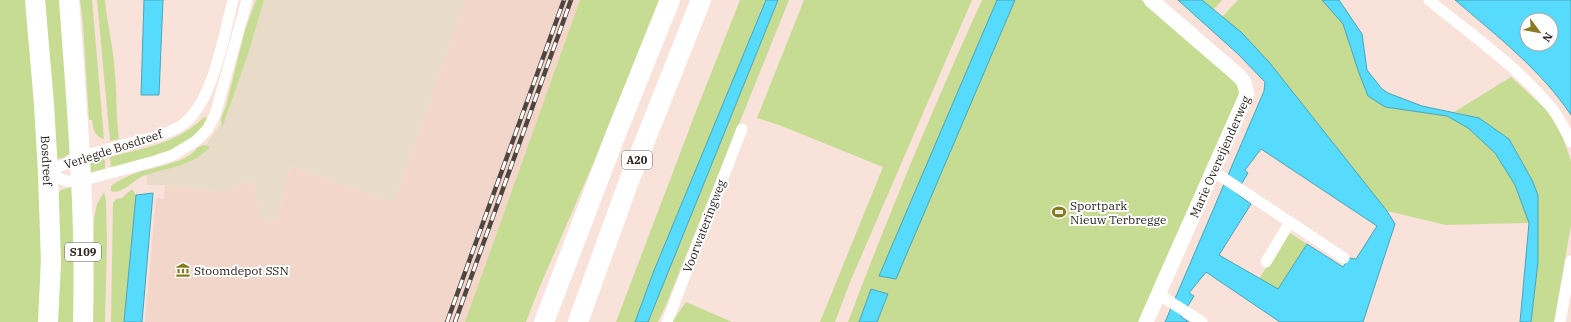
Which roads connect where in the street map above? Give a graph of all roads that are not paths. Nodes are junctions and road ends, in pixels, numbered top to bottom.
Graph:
1 (35, 0) edge
2 (69, 0) edge
3 (233, 0) edge
4 (247, 0) edge
5 (670, 0) edge
6 (701, 0) edge
7 (1152, 0) edge
8 (1429, 0) edge
9 (742, 129) dead end
10 (1571, 142) edge
11 (80, 158) junction
12 (48, 173) junction
13 (1218, 174) junction
14 (81, 181) junction
15 (1290, 222) junction
16 (1344, 258) dead end
17 (1571, 261) edge
18 (1266, 262) dead end
19 (1163, 297) junction
20 (48, 322) edge
21 (83, 322) edge
22 (544, 322) edge
23 (578, 322) edge
24 (667, 322) edge
25 (1146, 322) edge
26 (1202, 322) edge
27 (1560, 322) edge

1 - 12 highway, Bosdreef / S109
2 - 11 highway, S109
3 - 11 street, Verlegde Bosdreef
4 - 14 street, Verlegde Bosdreef
5 - 22 highway, A20
6 - 23 highway, A20
7 - 13 street, Marie Overeijenderweg
8 - 10 street
9 - 24 street, Voorwateringweg
11 - 12 street, Verlegde Bosdreef
11 - 14 highway, S109
12 - 14 street, Verlegde Bosdreef
12 - 20 highway, Bosdreef / S109
13 - 15 street
13 - 19 street, Marie Overeijenderweg
14 - 21 highway, S109
15 - 16 street
15 - 18 street
17 - 27 street
19 - 25 street, Marie Overeijenderweg
19 - 26 street

